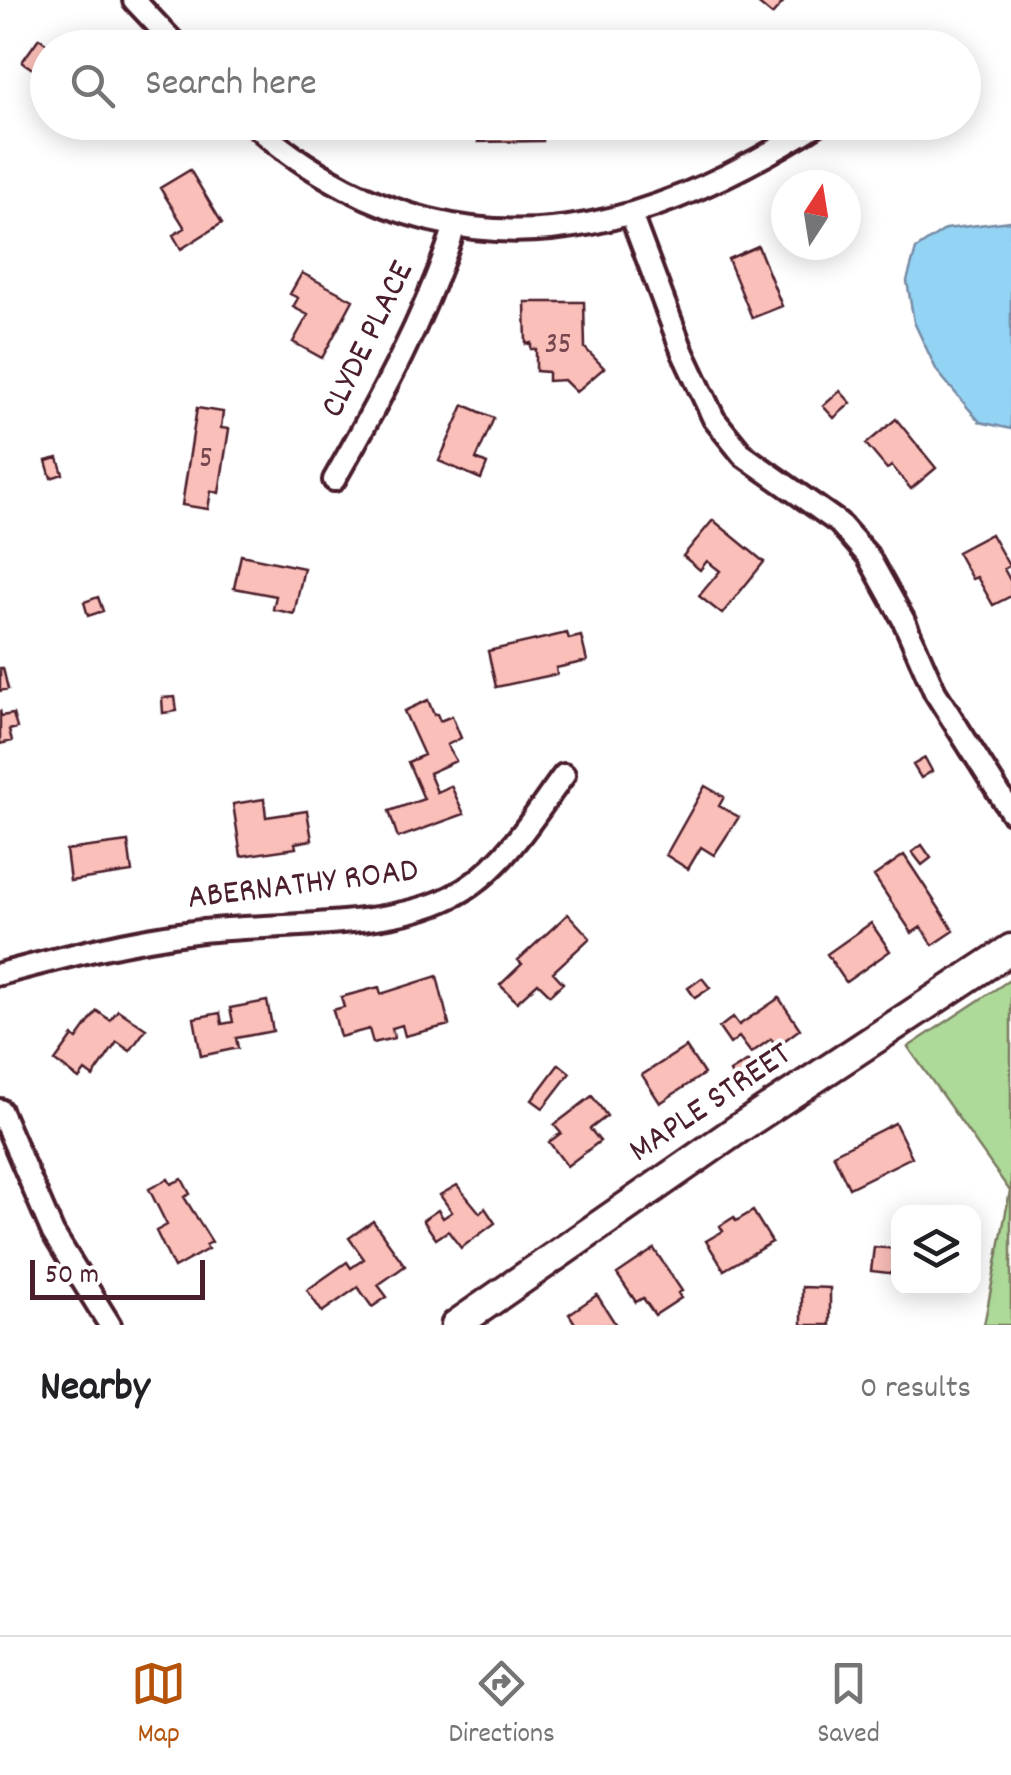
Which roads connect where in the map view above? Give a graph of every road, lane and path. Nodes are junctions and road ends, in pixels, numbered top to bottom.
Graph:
1 (134, 0) edge
2 (162, 30) edge
3 (269, 140) edge
4 (789, 140) edge
5 (631, 215) junction
6 (456, 226) junction
7 (334, 480) dead end
8 (564, 775) dead end
9 (1011, 812) edge
10 (1011, 950) edge
11 (0, 974) edge
12 (0, 1110) edge
13 (110, 1325) edge
14 (456, 1325) edge

1 - 2 street
3 - 6 street
4 - 5 street
5 - 6 street
5 - 9 street
6 - 7 street, CLYDE PLACE
8 - 11 street, ABERNATHY ROAD
10 - 14 main road, MAPLE STREET
12 - 13 street

